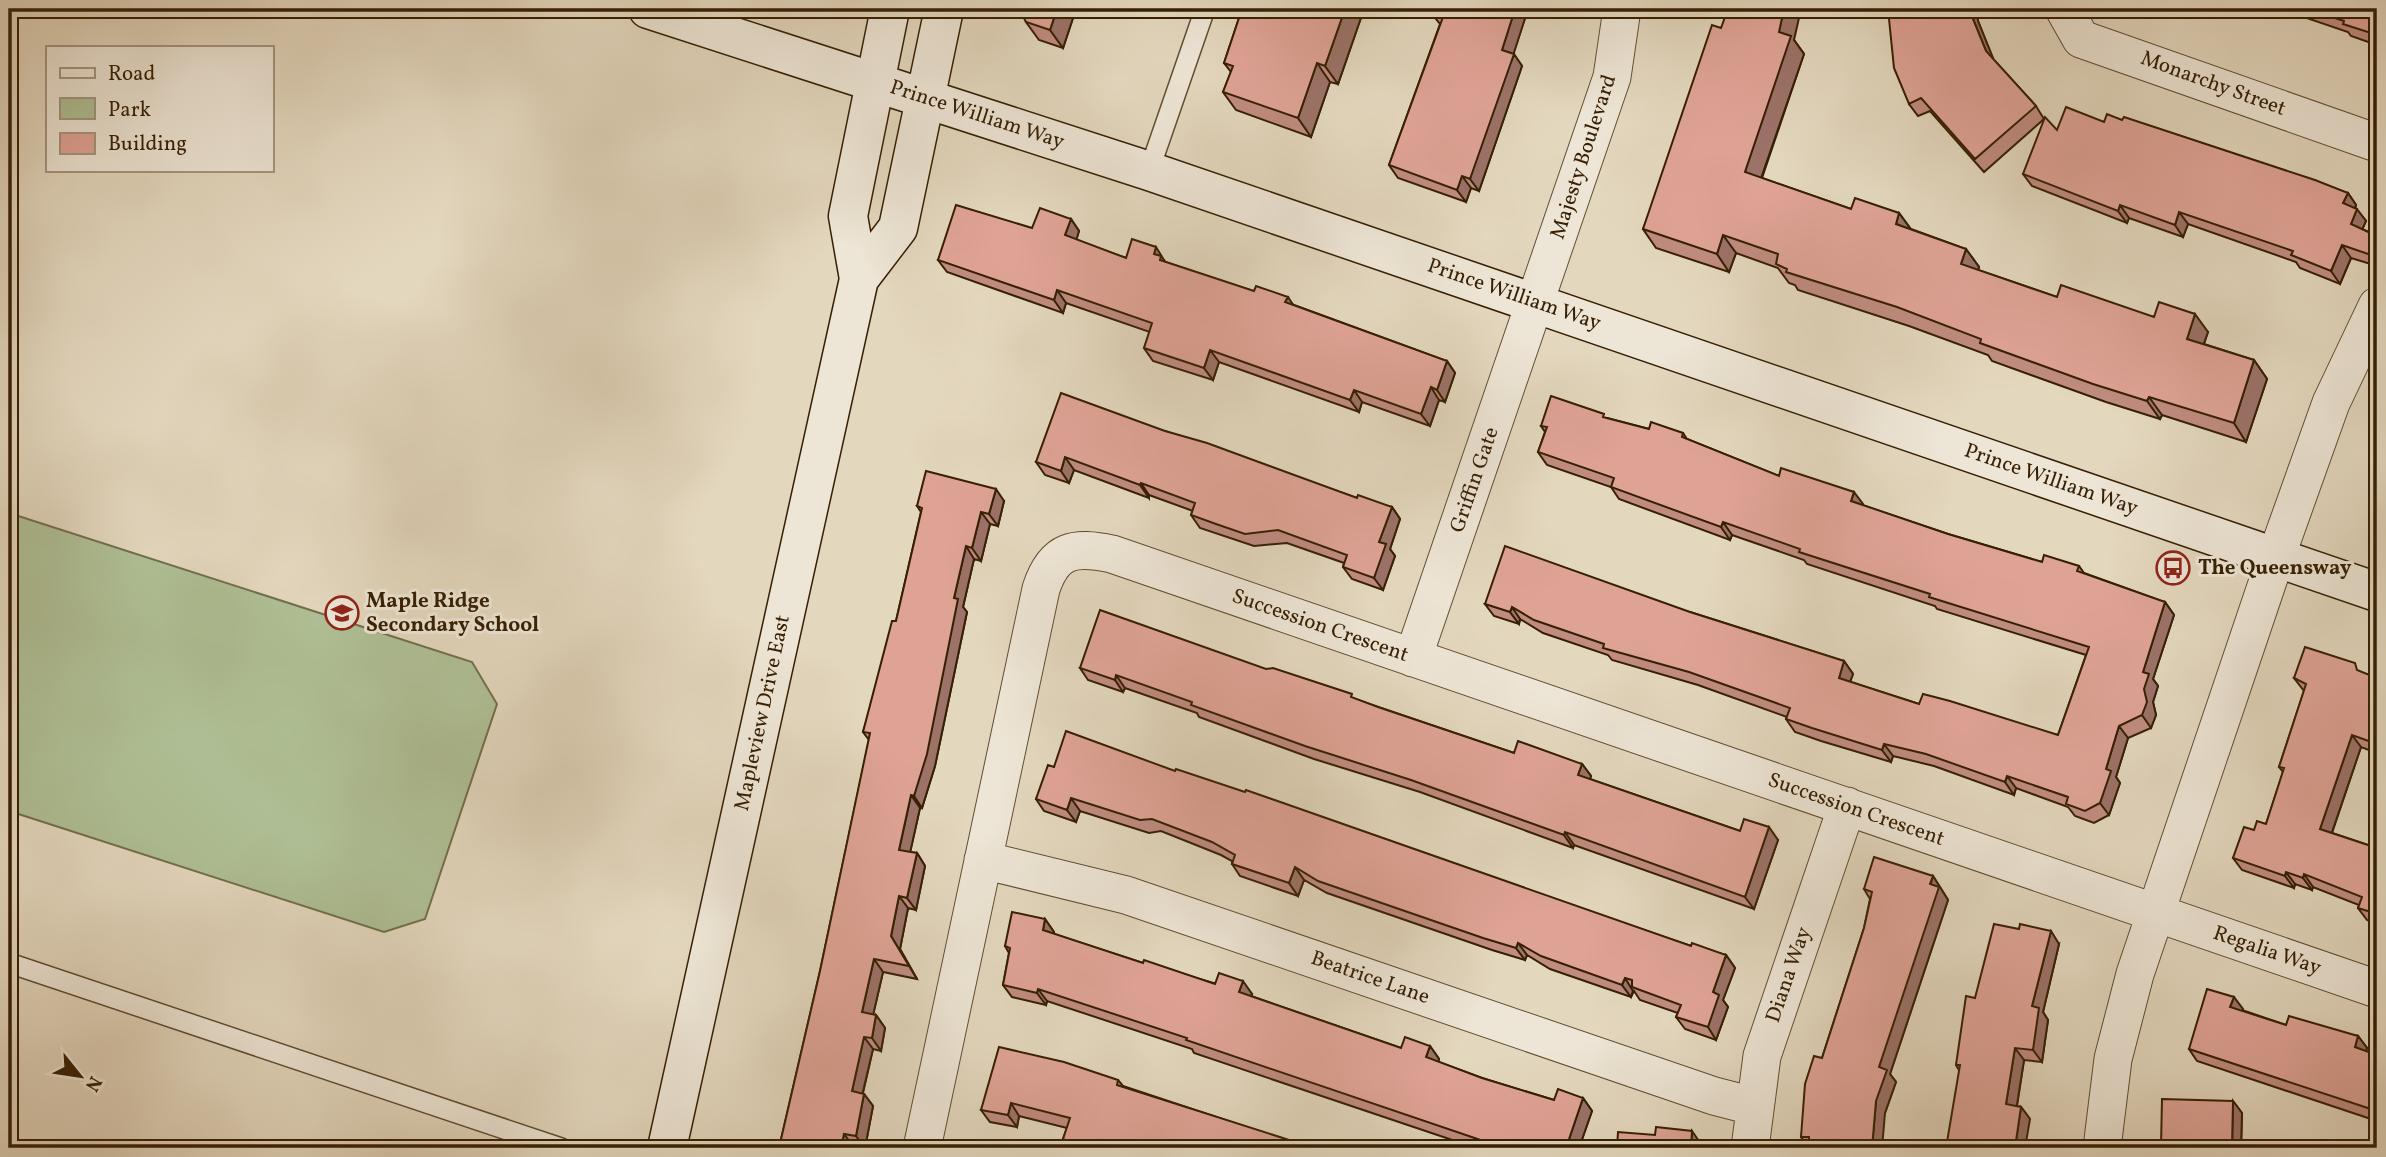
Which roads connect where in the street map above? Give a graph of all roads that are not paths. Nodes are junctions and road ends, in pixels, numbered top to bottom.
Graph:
1 (648, 9) edge
2 (890, 9) edge
3 (944, 9) edge
4 (1205, 9) edge
5 (1622, 9) edge
6 (2064, 9) edge
7 (875, 82) junction
8 (925, 97) junction
9 (2377, 143) edge
10 (1149, 171) junction
11 (859, 279) junction
12 (1537, 302) junction
13 (2377, 306) edge
14 (2276, 557) junction
15 (2377, 592) edge
16 (1413, 658) junction
17 (1847, 806) junction
18 (984, 860) junction
19 (2157, 913) junction
20 (9, 962) edge
21 (2377, 989) edge
22 (1753, 1106) junction
23 (561, 1148) edge
24 (667, 1148) edge
25 (922, 1148) edge
26 (1750, 1148) edge
27 (2102, 1148) edge

1 - 7 street, Prince William Way
2 - 7 street, Mapleview Drive East
3 - 8 street, Mapleview Drive East
4 - 10 lane
5 - 12 street, Majesty Boulevard
6 - 9 street, Monarchy Street
7 - 8 street, Prince William Way
7 - 11 street, Mapleview Drive East
8 - 10 street, Prince William Way
8 - 11 street, Mapleview Drive East
10 - 12 street, Prince William Way
11 - 24 street, Mapleview Drive East
12 - 14 street, Prince William Way
12 - 16 street, Griffin Gate
13 - 14 street
14 - 15 street, Prince William Way
14 - 19 street
16 - 17 street, Succession Crescent
16 - 18 street, Succession Crescent
17 - 19 street, Succession Crescent
17 - 22 street, Diana Way
18 - 22 street, Beatrice Lane
18 - 25 street, Succession Crescent
19 - 21 street, Regalia Way
19 - 27 street
20 - 23 lane
22 - 26 street, Diana Way

